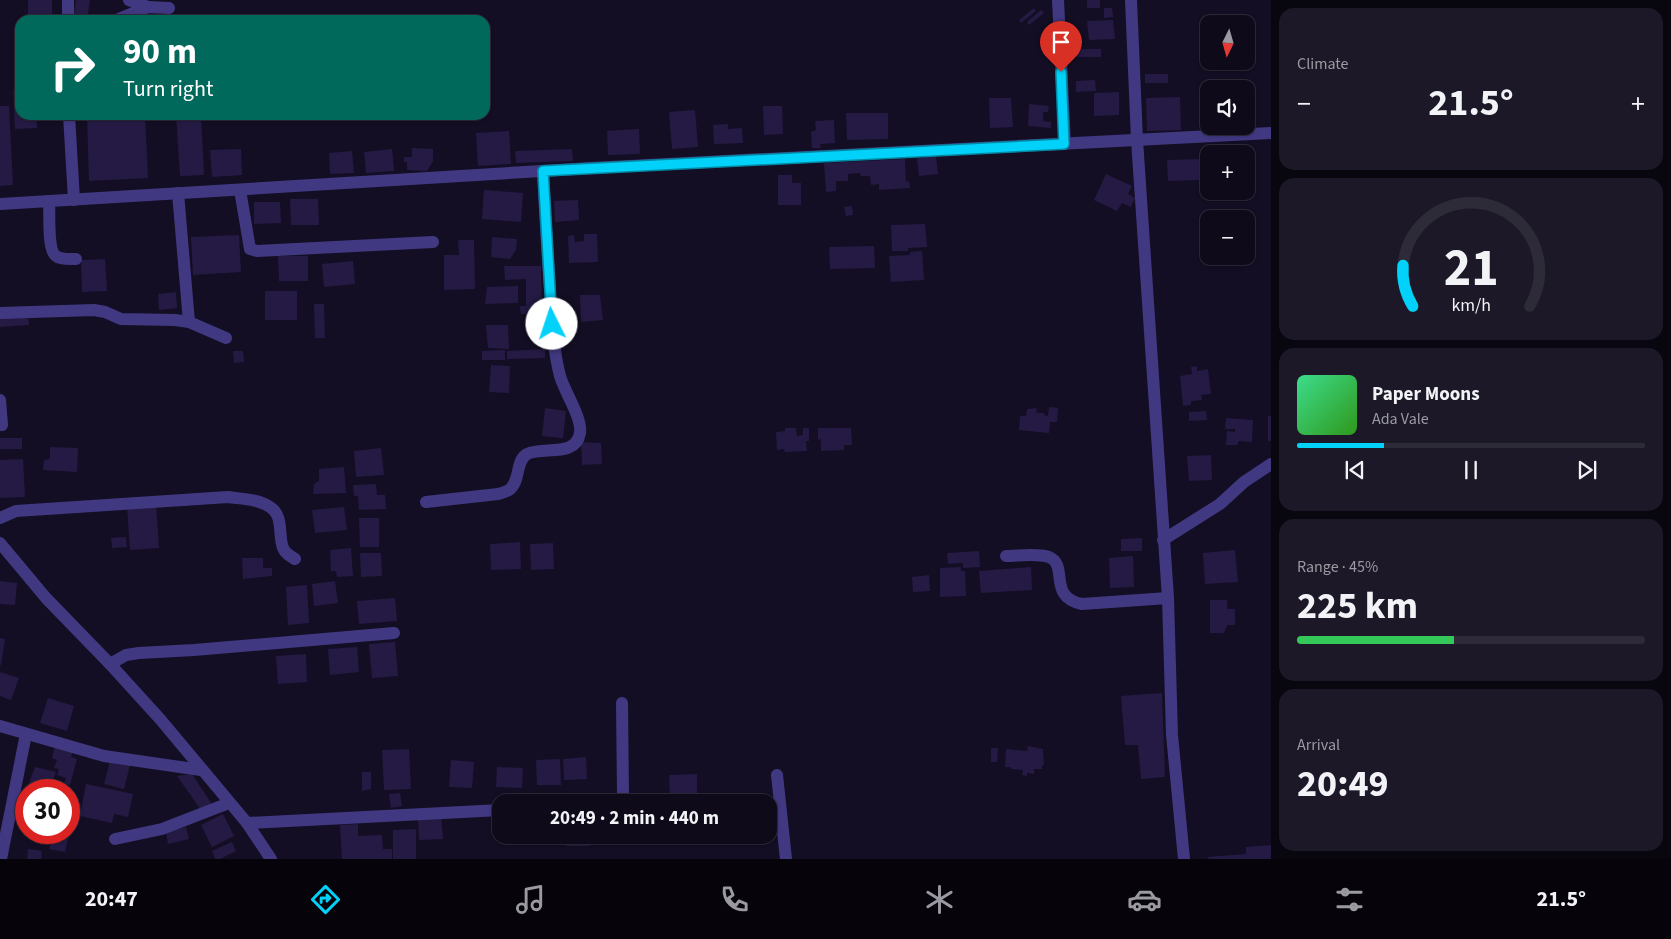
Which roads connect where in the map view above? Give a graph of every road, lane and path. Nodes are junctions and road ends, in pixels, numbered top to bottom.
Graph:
1 (68, 0) edge
2 (129, 0) edge
3 (1058, 0) edge
4 (1130, 0) edge
5 (148, 7) junction
6 (169, 8) dead end
7 (68, 15) edge
8 (128, 15) edge
9 (69, 120) edge
10 (1271, 133) edge
11 (1137, 140) junction
12 (1064, 144) junction
13 (543, 171) junction
14 (240, 190) junction
15 (178, 193) junction
16 (74, 200) junction
17 (49, 201) junction
18 (0, 204) edge
19 (433, 242) dead end
20 (76, 259) dead end
21 (0, 313) edge
22 (189, 322) junction
23 (226, 338) dead end
24 (0, 400) edge
25 (2, 425) dead end
26 (1271, 464) edge
27 (426, 502) dead end
28 (0, 518) edge
29 (1163, 540) junction
30 (0, 543) edge
31 (1006, 556) dead end
32 (295, 558) dead end
33 (1168, 598) junction
34 (394, 633) dead end
35 (110, 664) junction
36 (622, 703) dead end
37 (0, 726) edge
38 (26, 734) junction
39 (201, 770) junction
40 (778, 775) dead end
41 (623, 794) edge
42 (230, 803) junction
43 (492, 810) edge
44 (247, 823) junction
45 (115, 839) dead end
46 (1, 859) edge
47 (271, 859) edge
48 (786, 859) edge
49 (1184, 859) edge

1 - 7 street
2 - 5 street
3 - 12 street
4 - 11 street
5 - 6 street
5 - 8 street
9 - 16 street
10 - 11 street
11 - 12 street
11 - 29 street
12 - 13 street
13 - 14 street
13 - 27 street
14 - 15 street
14 - 19 street
15 - 16 street
15 - 22 street
16 - 17 street
17 - 18 street
17 - 20 street
21 - 22 street
22 - 23 street
24 - 25 street
26 - 29 street
28 - 32 street
29 - 33 street
30 - 35 street
31 - 33 street
33 - 49 street
34 - 35 street
35 - 39 street
36 - 41 street
37 - 38 street
38 - 39 street
38 - 46 street
39 - 42 street
40 - 48 street
42 - 44 street
42 - 45 street
43 - 44 street
44 - 47 street

